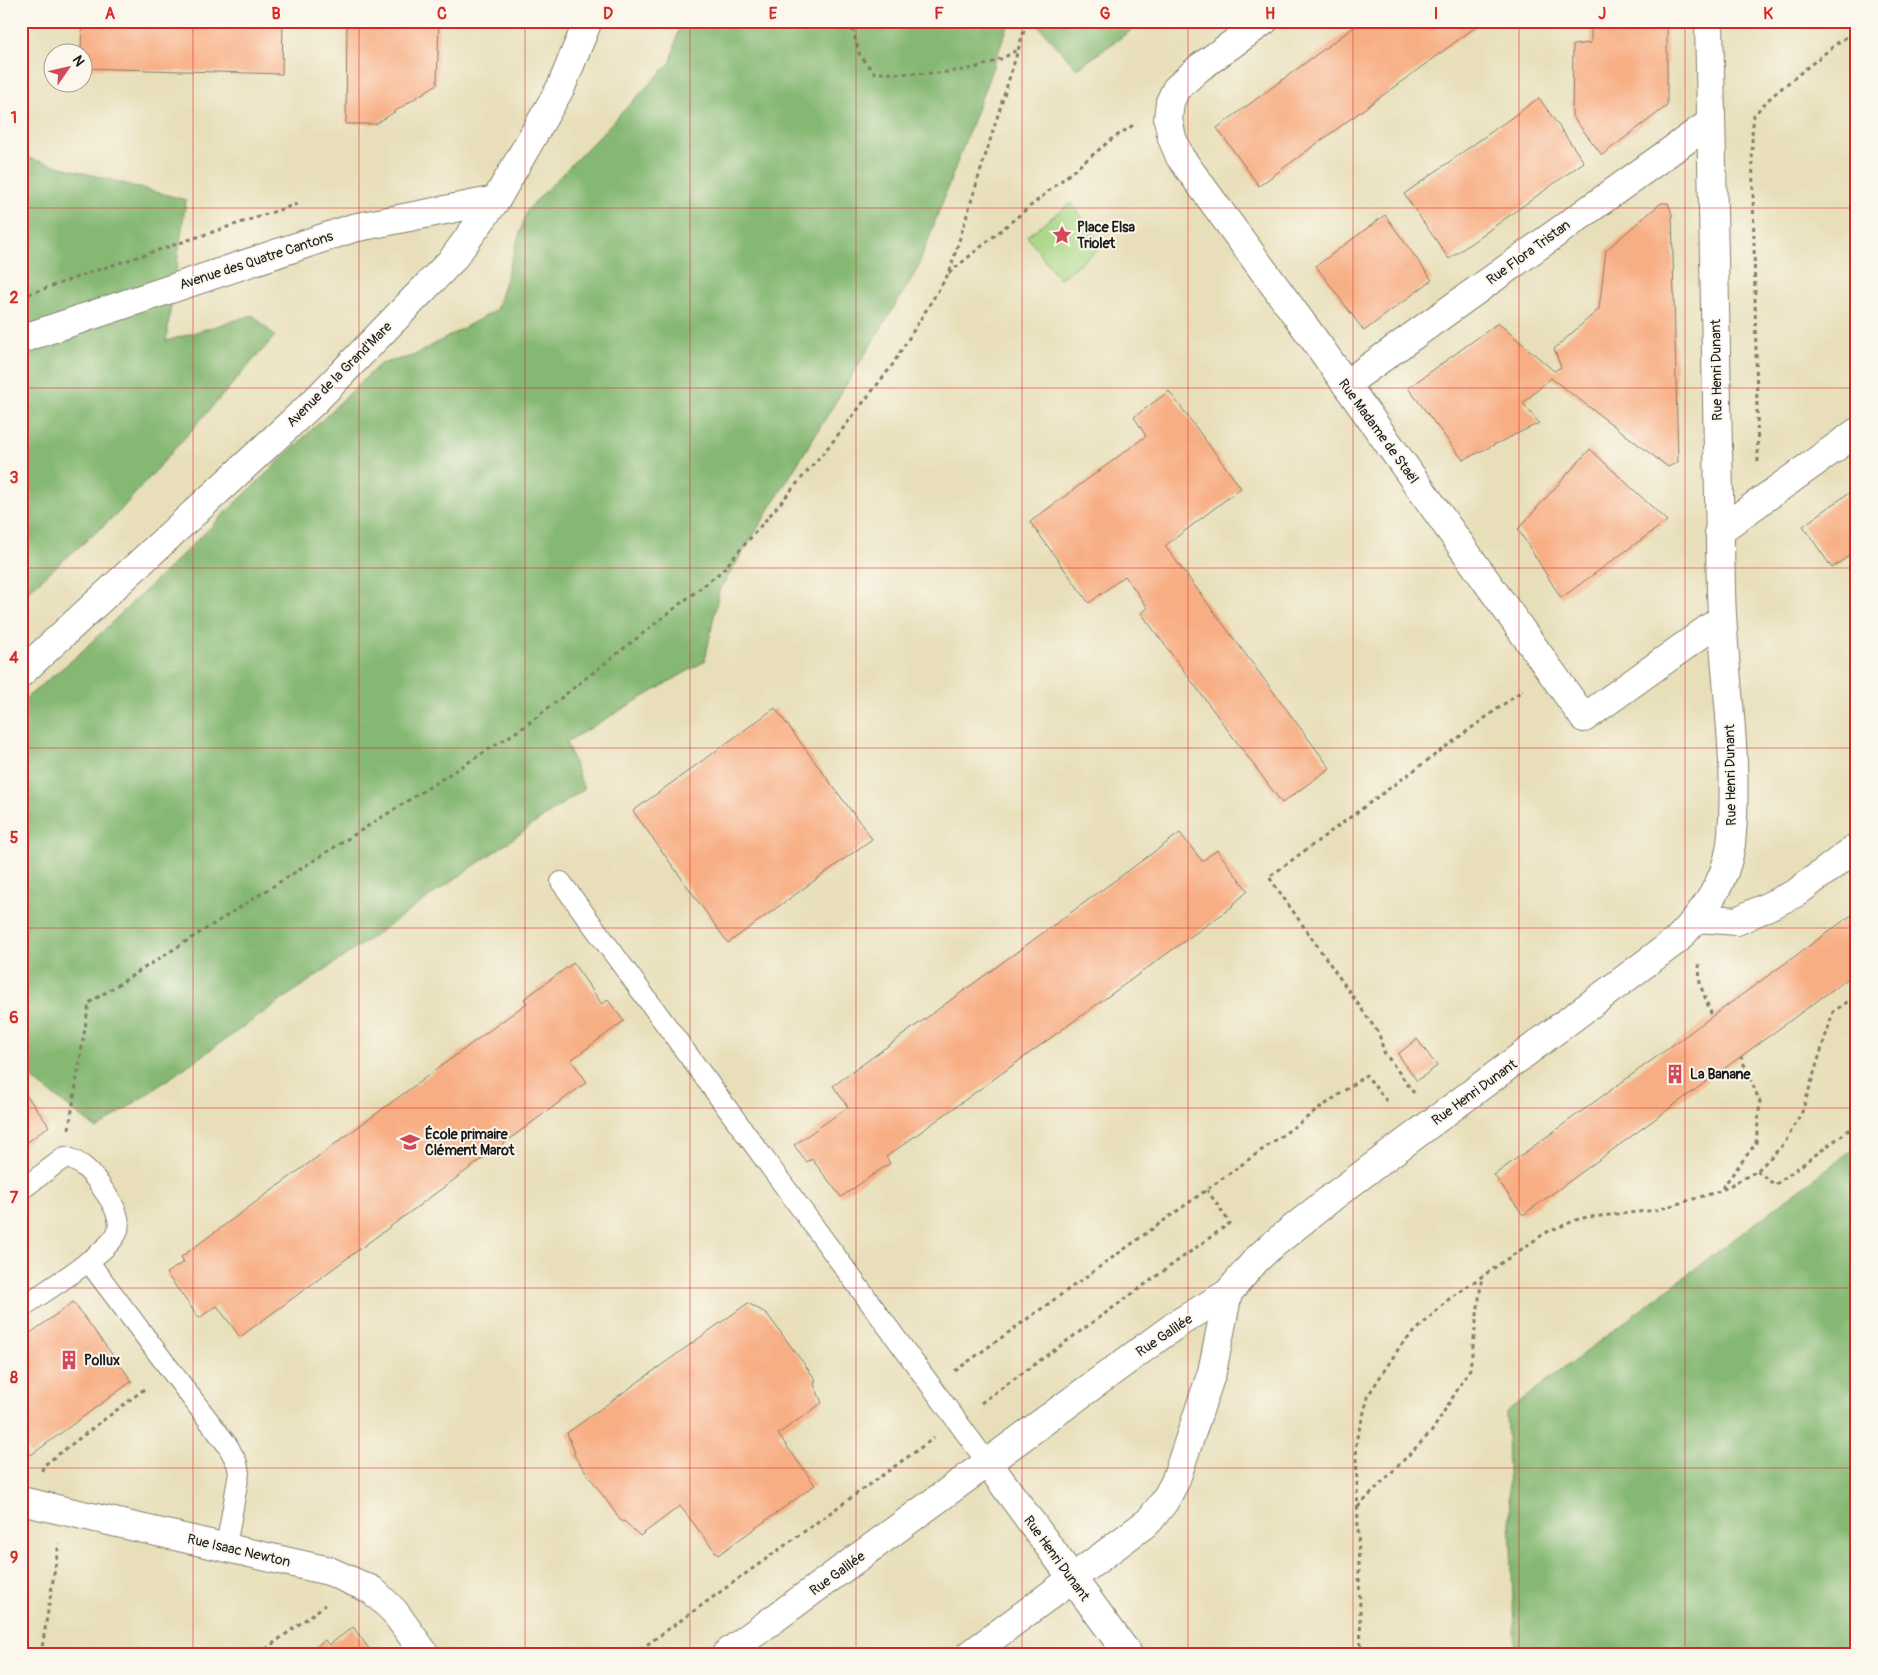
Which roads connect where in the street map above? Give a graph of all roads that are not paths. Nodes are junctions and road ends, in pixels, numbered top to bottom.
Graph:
1 (588, 21) edge
2 (1264, 21) edge
3 (1708, 21) edge
4 (1711, 122) junction
5 (496, 200) junction
6 (21, 338) edge
7 (1346, 384) junction
8 (1857, 432) edge
9 (1719, 531) junction
10 (1722, 619) junction
11 (21, 673) edge
12 (1857, 847) edge
13 (561, 882) dead end
14 (1698, 918) junction
15 (21, 1190) edge
16 (88, 1261) junction
17 (1228, 1293) junction
18 (21, 1308) edge
19 (987, 1462) junction
20 (27, 1502) edge
21 (226, 1547) junction
22 (1073, 1579) junction
23 (425, 1654) edge
24 (726, 1654) edge
25 (971, 1654) edge
26 (1128, 1654) edge

1 - 5 street, Avenue de la Grand'Mare
2 - 7 street, Rue Madame de Staël
3 - 4 street, Rue Henri Dunant
4 - 7 street, Rue Flora Tristan
4 - 9 street, Rue Henri Dunant
5 - 6 street, Avenue des Quatre Cantons
5 - 11 street, Avenue de la Grand'Mare
7 - 10 street, Rue Madame de Staël
8 - 9 street
9 - 10 street, Rue Henri Dunant
10 - 14 street, Rue Henri Dunant
12 - 14 street
13 - 19 lane
14 - 17 street, Rue Henri Dunant
15 - 16 lane
16 - 18 lane
16 - 21 lane
17 - 19 street, Rue Galilée
17 - 22 street
19 - 22 street, Rue Henri Dunant
19 - 24 street, Rue Galilée
20 - 21 street, Rue Isaac Newton
21 - 23 street, Rue Isaac Newton
22 - 25 street
22 - 26 street, Rue Henri Dunant

